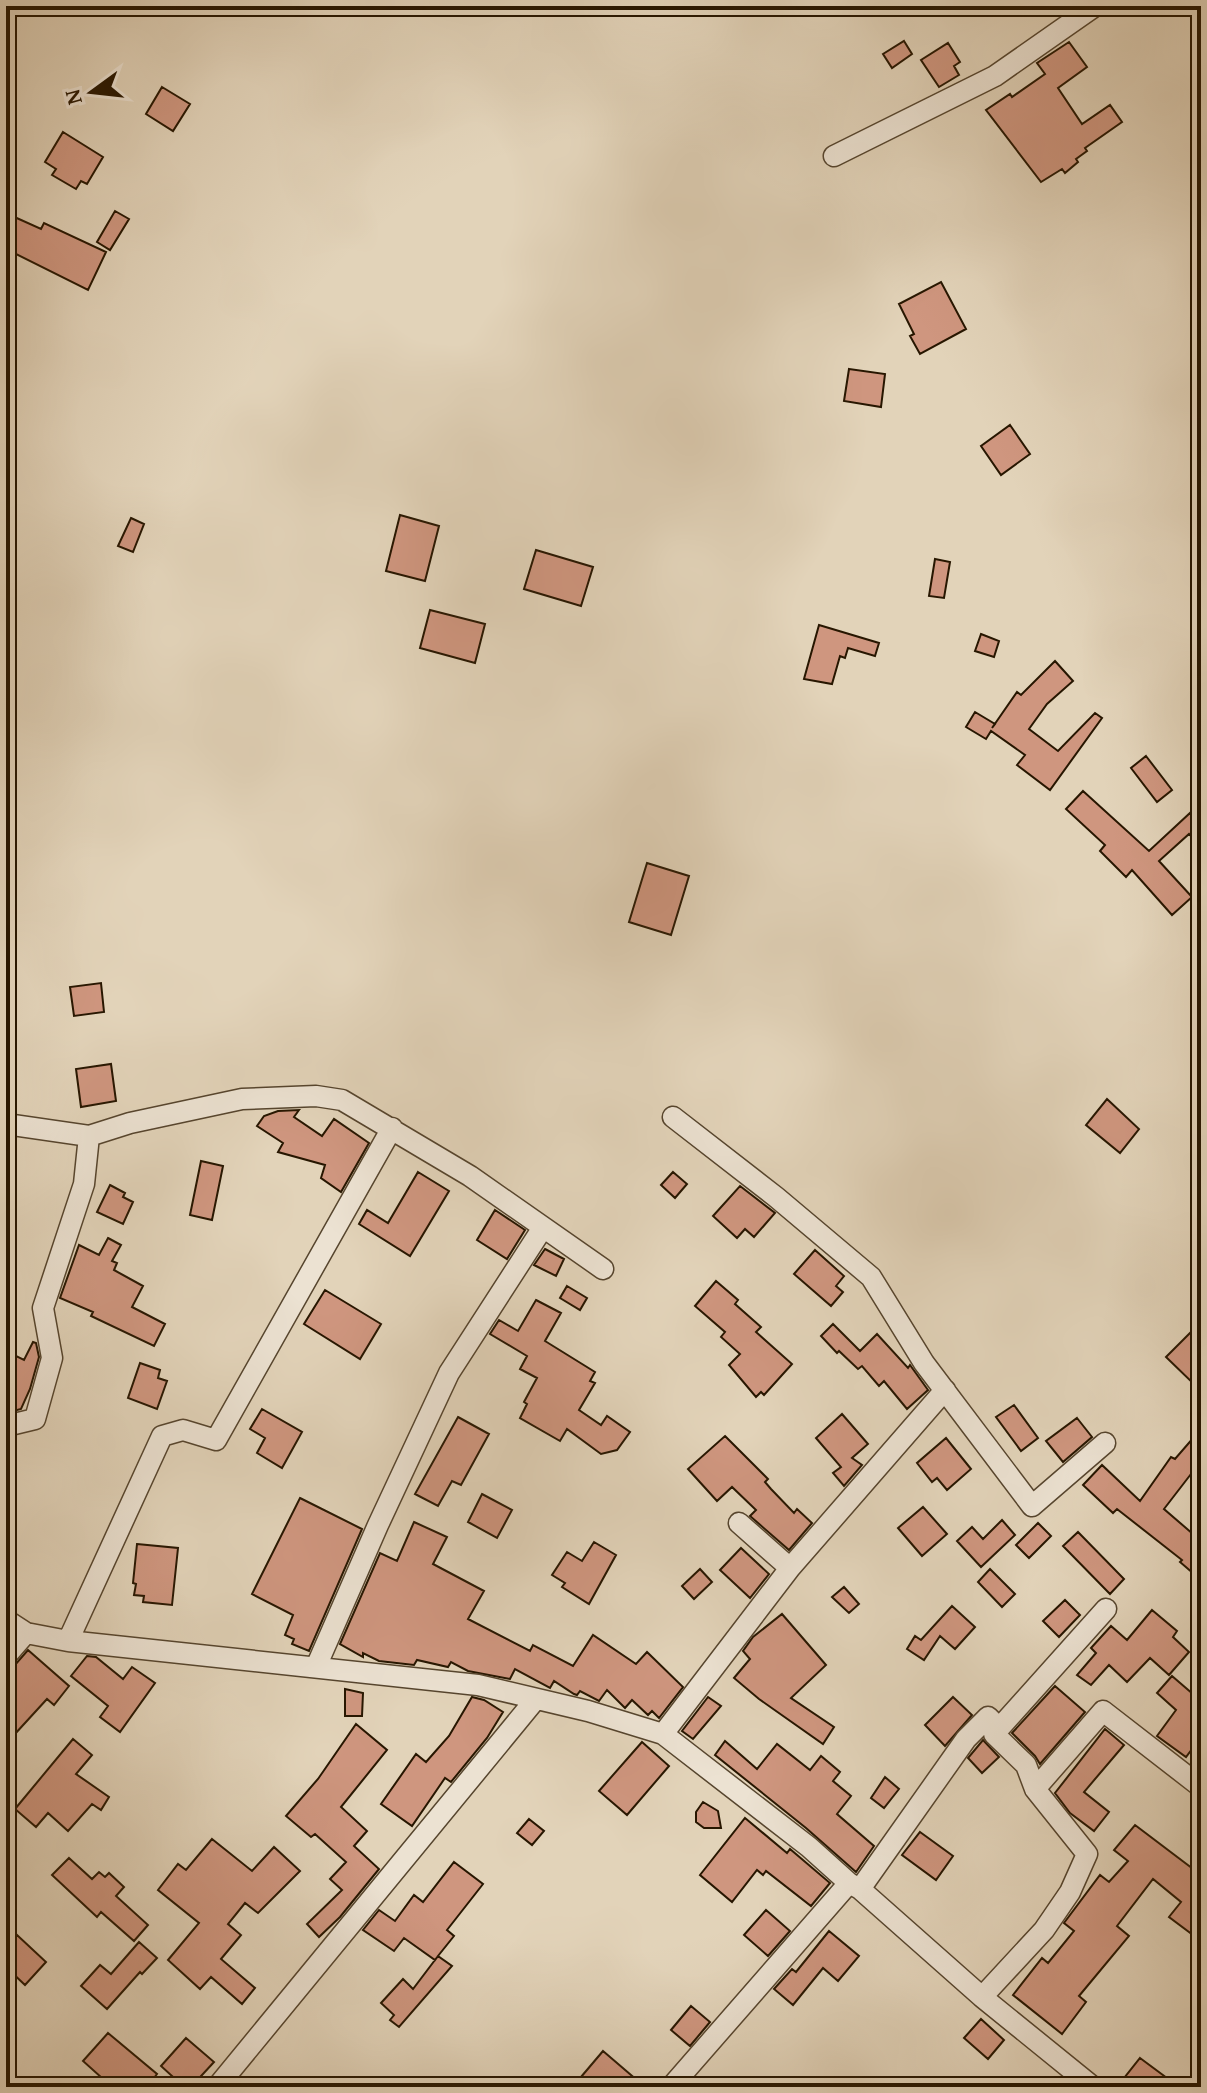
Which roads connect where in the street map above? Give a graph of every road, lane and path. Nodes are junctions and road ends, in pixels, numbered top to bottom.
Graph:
1 (1095, 6) edge
2 (834, 156) dead end
3 (673, 1117) dead end
4 (6, 1124) edge
5 (392, 1128) junction
6 (89, 1136) junction
7 (542, 1229) junction
8 (603, 1269) dead end
9 (945, 1390) junction
10 (6, 1426) edge
11 (1105, 1443) dead end
12 (739, 1523) dead end
13 (790, 1568) junction
14 (1106, 1609) dead end
15 (6, 1620) edge
16 (26, 1633) junction
17 (68, 1641) junction
18 (6, 1656) edge
19 (316, 1667) junction
20 (535, 1700) junction
21 (999, 1728) junction
22 (663, 1734) junction
23 (1201, 1787) edge
24 (1035, 1789) junction
25 (854, 1886) junction
26 (982, 1997) junction
27 (217, 2087) edge
28 (671, 2087) edge
29 (1093, 2087) edge

1 - 2 street
3 - 9 street
4 - 6 street
5 - 6 street
5 - 7 street
5 - 17 street
6 - 10 street
7 - 8 street
7 - 19 street
9 - 11 street
9 - 13 street
12 - 13 street
13 - 22 street
14 - 21 street
15 - 16 street
16 - 17 street
16 - 18 street
17 - 19 street
19 - 20 street
20 - 22 street
20 - 27 street
21 - 24 street
21 - 25 street
22 - 25 street
23 - 24 street
24 - 26 street
25 - 26 street
25 - 28 street
26 - 29 street

